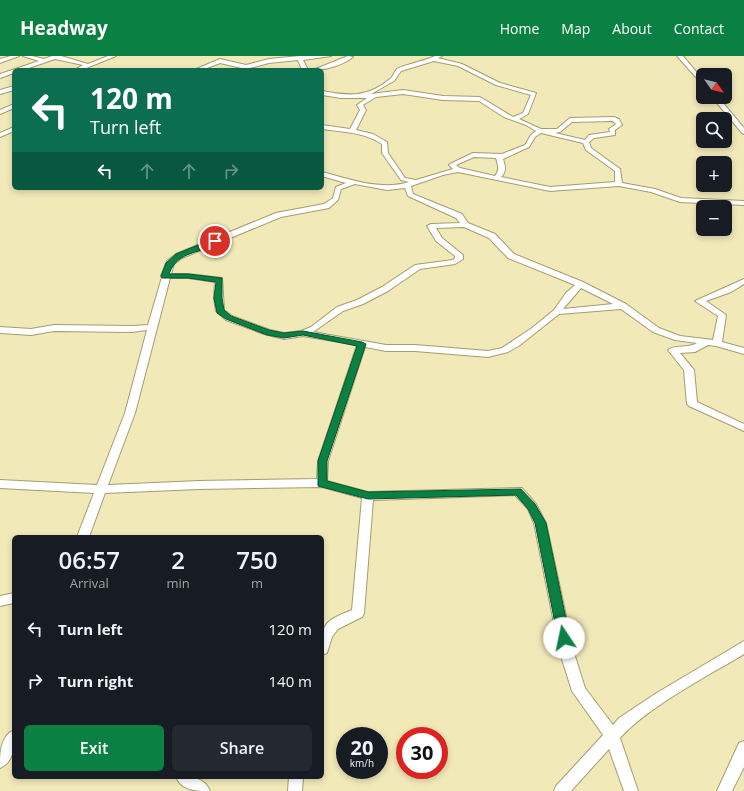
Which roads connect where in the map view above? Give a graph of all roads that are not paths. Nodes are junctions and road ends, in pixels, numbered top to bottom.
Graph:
1 (4, 56) edge
2 (26, 56) edge
3 (113, 56) edge
4 (328, 56) edge
5 (339, 56) edge
6 (351, 56) edge
7 (680, 56) edge
8 (13, 57) edge
9 (56, 57) edge
10 (301, 58) edge
11 (437, 58) edge
12 (0, 61) edge
13 (44, 61) junction
14 (88, 65) junction
15 (24, 68) edge
16 (83, 68) edge
17 (201, 68) edge
18 (246, 68) joint
19 (304, 68) edge
20 (322, 68) edge
21 (12, 72) edge
22 (1, 75) edge
23 (696, 75) edge
24 (12, 78) edge
25 (12, 89) edge
26 (0, 92) edge
27 (324, 93) edge
28 (366, 95) junction
29 (374, 96) junction
30 (721, 104) edge
31 (12, 107) edge
32 (0, 112) edge
33 (513, 119) junction
34 (324, 127) edge
35 (0, 130) edge
36 (12, 131) edge
37 (352, 131) junction
38 (540, 131) junction
39 (744, 132) edge
40 (0, 135) edge
41 (586, 142) junction
42 (501, 156) junction
43 (458, 170) junction
44 (324, 174) edge
45 (497, 177) junction
46 (354, 182) junction
47 (416, 182) junction
48 (619, 184) junction
49 (407, 185) junction
50 (387, 188) junction
51 (410, 195) junction
52 (744, 203) edge
53 (465, 225) junction
54 (165, 276) junction
55 (744, 281) edge
56 (580, 284) junction
57 (623, 306) junction
58 (557, 312) junction
59 (152, 327) junction
60 (0, 330) edge
61 (303, 333) junction
62 (706, 342) junction
63 (717, 343) junction
64 (362, 344) junction
65 (744, 351) edge
66 (744, 428) edge
67 (322, 483) junction
68 (0, 484) edge
69 (102, 489) junction
70 (368, 496) junction
71 (84, 535) edge
72 (12, 598) edge
73 (0, 600) edge
74 (324, 640) edge
75 (744, 647) edge
76 (612, 736) junction
77 (12, 740) edge
78 (744, 748) edge
79 (0, 761) edge
80 (186, 779) edge
81 (296, 779) edge
82 (203, 791) edge
83 (295, 791) edge
84 (561, 791) edge
85 (631, 791) edge
86 (724, 791) edge

1 - 8 street
2 - 13 street
3 - 14 street
4 - 10 street
5 - 6 street
6 - 20 street
7 - 23 street
8 - 12 street
9 - 13 street
9 - 14 street
10 - 18 street
10 - 19 street
11 - 28 street
11 - 33 street
13 - 15 street
14 - 16 street
17 - 18 street
21 - 22 street
22 - 24 street
25 - 26 street
27 - 28 street
28 - 29 street
29 - 33 street
29 - 37 street
30 - 39 street
31 - 32 street
33 - 38 street
34 - 37 street
35 - 36 street
36 - 40 street
37 - 47 street
38 - 41 street
38 - 41 street
38 - 42 street
41 - 48 street
42 - 43 street
42 - 45 street
43 - 45 street
43 - 47 street
44 - 46 street
45 - 48 street
46 - 50 street
46 - 54 street
47 - 49 street
48 - 52 street
49 - 50 street
49 - 51 street
50 - 51 street
51 - 53 street
53 - 56 street
53 - 61 street
54 - 59 street
54 - 61 street
55 - 63 street
56 - 57 street
56 - 58 street
57 - 58 street
57 - 62 street
58 - 64 street
59 - 60 street
59 - 69 street
61 - 64 street
62 - 63 street
62 - 66 street
63 - 65 street
64 - 67 street
67 - 69 street
67 - 70 street
68 - 69 street
69 - 71 street
70 - 74 street
70 - 76 street
72 - 73 street
75 - 76 street
76 - 84 street
76 - 85 street
77 - 79 street
78 - 86 street
80 - 82 street
81 - 83 street

